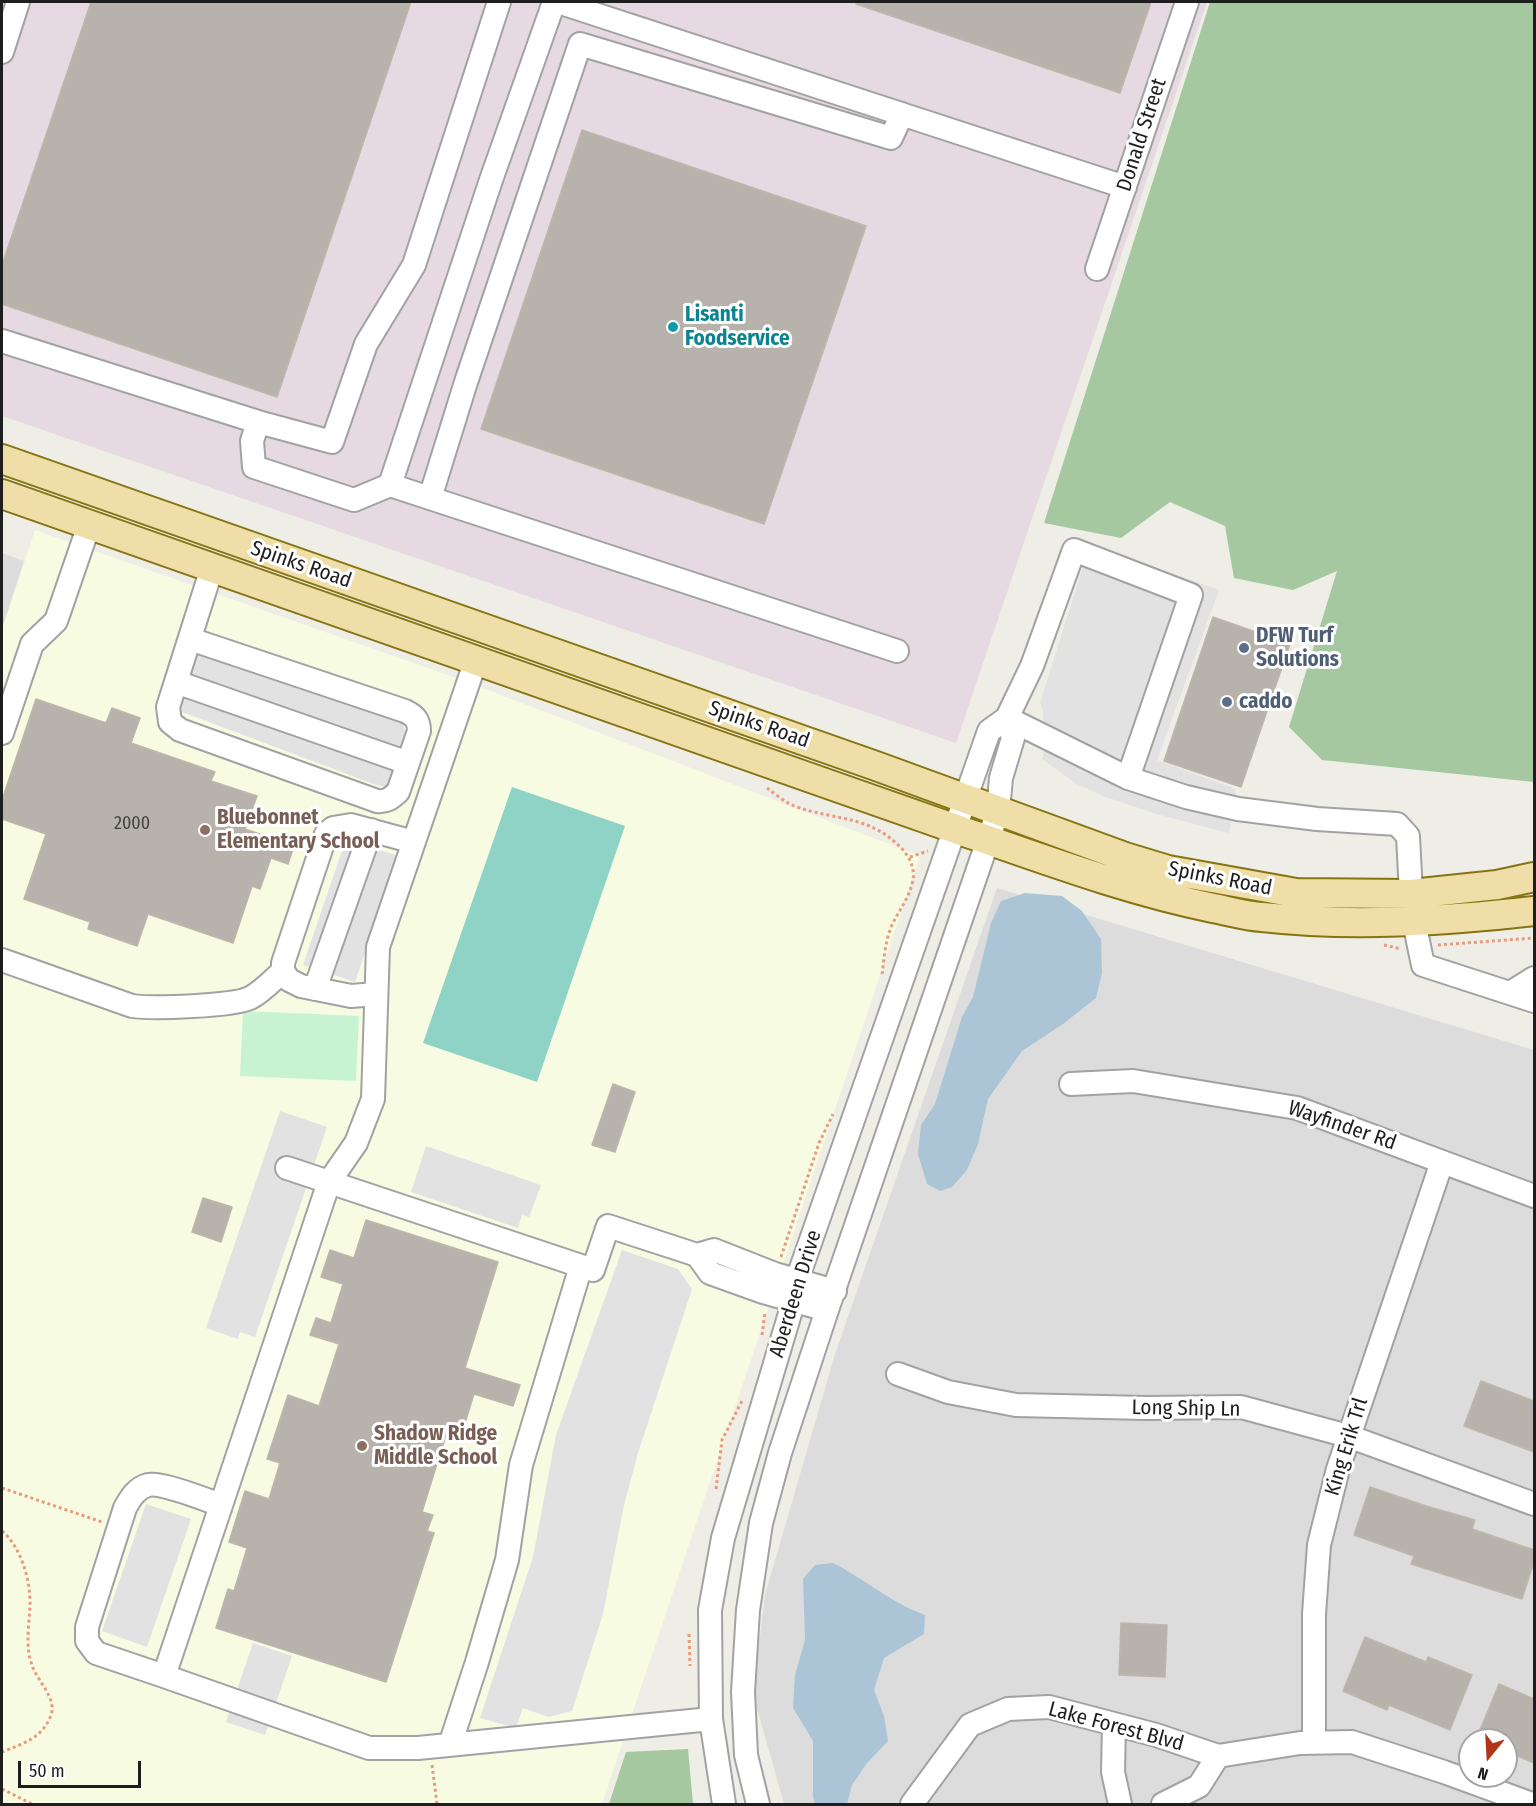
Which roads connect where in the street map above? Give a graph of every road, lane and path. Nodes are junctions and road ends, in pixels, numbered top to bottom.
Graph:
1 (18, 2) edge
2 (498, 2) edge
3 (556, 2) edge
4 (1187, 2) edge
5 (2, 52) edge
6 (902, 114) junction
7 (1125, 187) junction
8 (1097, 269) dead end
9 (2, 341) edge
10 (258, 422) junction
11 (2, 459) edge
12 (390, 484) junction
13 (2, 494) edge
14 (430, 498) junction
15 (89, 525) junction
16 (223, 537) junction
17 (212, 568) junction
18 (487, 630) junction
19 (190, 639) junction
20 (897, 651) dead end
21 (476, 660) junction
22 (176, 682) junction
23 (1007, 718) junction
24 (2, 733) edge
25 (408, 763) junction
26 (1128, 778) junction
27 (764, 786) dead end
28 (967, 800) junction
29 (998, 811) junction
30 (956, 829) junction
31 (371, 831) junction
32 (988, 840) junction
33 (414, 842) junction
34 (933, 849) dead end
35 (1534, 878) edge
36 (1412, 894) junction
37 (1534, 911) edge
38 (1417, 935) junction
39 (1534, 938) edge
40 (1378, 943) dead end
41 (2, 960) edge
42 (283, 971) junction
43 (1534, 978) edge
44 (315, 989) junction
45 (1510, 993) junction
46 (376, 994) junction
47 (1534, 1001) edge
48 (1071, 1084) dead end
49 (1442, 1162) junction
50 (287, 1168) dead end
51 (329, 1182) junction
52 (1534, 1196) edge
53 (581, 1266) junction
54 (795, 1290) junction
55 (831, 1300) junction
56 (897, 1374) dead end
57 (1348, 1437) junction
58 (2, 1488) edge
59 (1534, 1504) edge
60 (221, 1505) junction
61 (118, 1528) junction
62 (2, 1531) edge
63 (164, 1676) junction
64 (711, 1719) junction
65 (1114, 1725) junction
66 (1314, 1742) junction
67 (440, 1746) junction
68 (2, 1752) edge
69 (1218, 1756) junction
70 (2, 1789) edge
71 (32, 1804) edge
72 (437, 1804) edge
73 (724, 1804) edge
74 (758, 1804) edge
75 (912, 1804) edge
76 (1120, 1804) edge
77 (1163, 1804) edge
78 (1532, 1804) edge

1 - 5 street
2 - 10 street
3 - 6 street
3 - 12 street
4 - 7 street, Donald Street
6 - 7 street
6 - 14 street
7 - 8 street, Donald Street
9 - 10 street
10 - 12 street
11 - 16 main road, Spinks Road
12 - 14 street
13 - 15 main road, Spinks Road
14 - 20 street
15 - 17 main road, Spinks Road
15 - 24 street
16 - 17 main road
16 - 18 main road, Spinks Road
17 - 19 street
17 - 21 main road, Spinks Road
18 - 21 main road
18 - 28 main road, Spinks Road
19 - 22 street
19 - 25 street
21 - 30 main road, Spinks Road
21 - 33 street
22 - 25 street
22 - 25 street
23 - 26 street
23 - 26 street
23 - 28 street, Aberdeen Drive
23 - 29 street, Aberdeen Drive
26 - 36 street
27 - 34 path
28 - 29 main road, Spinks Road
28 - 30 street, Aberdeen Drive
29 - 32 street, Aberdeen Drive
29 - 36 main road, Spinks Road
30 - 32 main road, Spinks Road
30 - 54 street, Aberdeen Drive
31 - 33 street
31 - 42 street
31 - 44 street
32 - 38 main road, Spinks Road
32 - 55 street, Aberdeen Drive
33 - 46 street
35 - 36 main road, Spinks Road
36 - 38 main road
37 - 38 main road, Spinks Road
38 - 39 path
38 - 40 path
38 - 45 street
41 - 42 street
42 - 44 street
43 - 45 street
44 - 46 street
45 - 47 street
46 - 51 street
48 - 49 street, Wayfinder Rd
49 - 52 street, Wayfinder Rd
49 - 57 street, King Erik Trl
50 - 51 street
51 - 53 street
51 - 60 street
53 - 54 street
53 - 67 street
54 - 55 street
54 - 64 street, Aberdeen Drive
55 - 74 street, Aberdeen Drive
56 - 57 street, Long Ship Ln
57 - 59 street, Long Ship Ln
57 - 66 street, King Erik Trl
58 - 61 path
60 - 61 street
60 - 63 street
61 - 63 street
62 - 68 path
63 - 67 street
64 - 67 street
64 - 73 street, Aberdeen Drive
65 - 69 street, Lake Forest Blvd
65 - 75 street, Lake Forest Blvd
65 - 76 street
66 - 69 street, Lake Forest Blvd
66 - 78 street, Lake Forest Blvd
67 - 72 path
69 - 77 street
70 - 71 path

